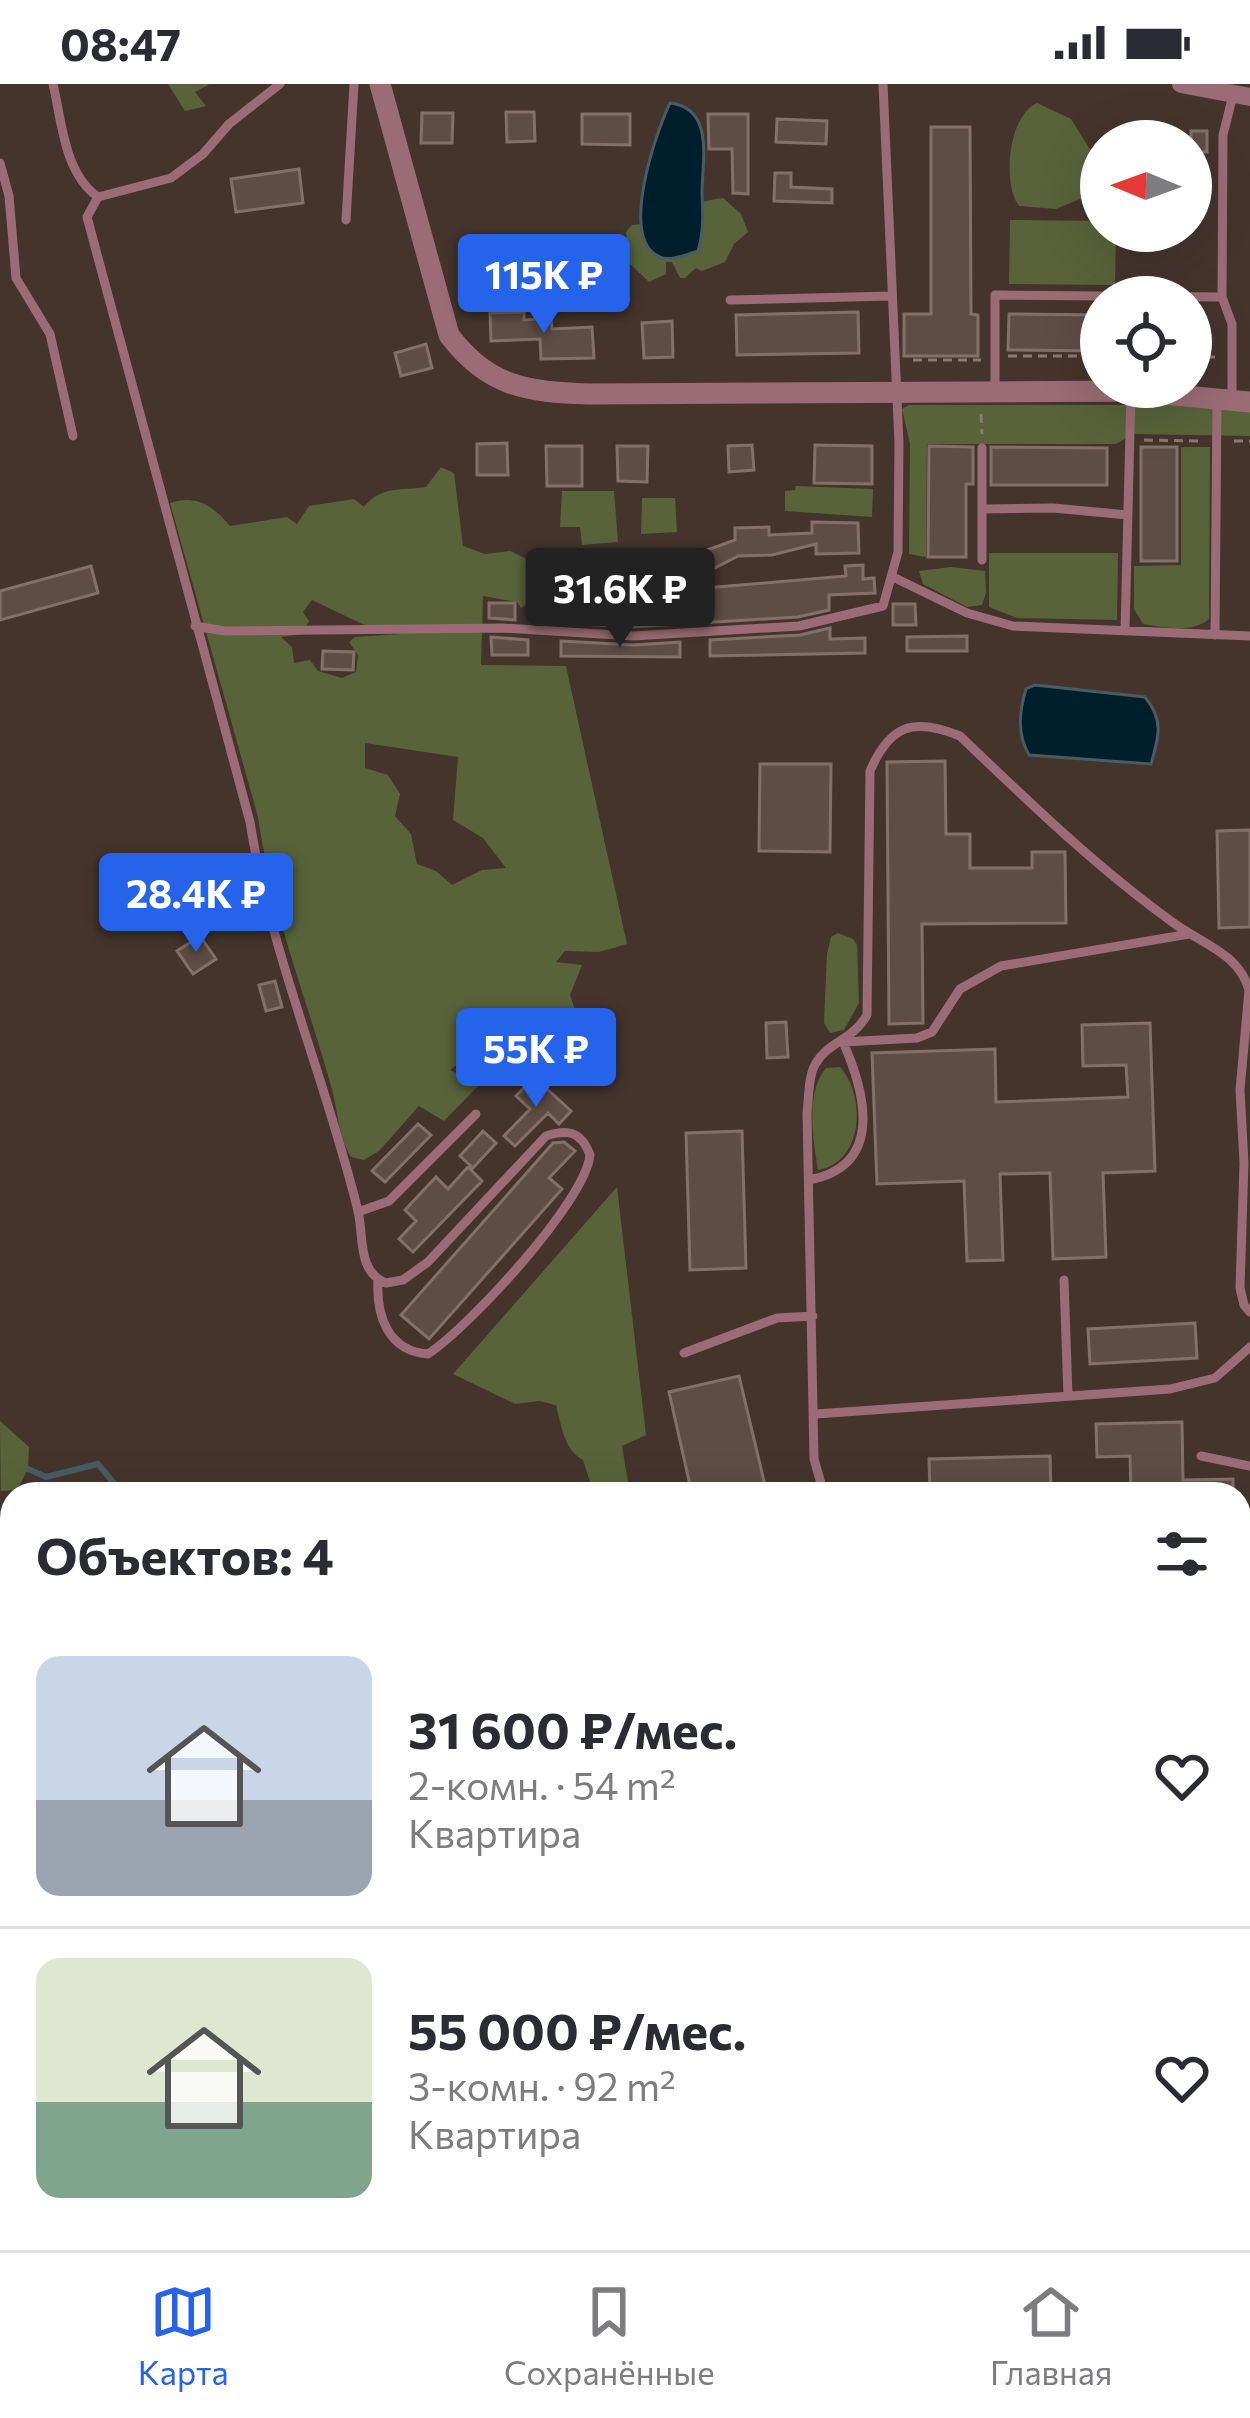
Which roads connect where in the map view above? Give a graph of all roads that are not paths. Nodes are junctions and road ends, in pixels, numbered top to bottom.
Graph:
1 (53, 84) edge
2 (280, 84) edge
3 (354, 84) edge
4 (380, 84) edge
5 (883, 84) edge
6 (1181, 84) edge
7 (1242, 95) edge
8 (0, 163) edge
9 (98, 197) junction
10 (346, 220) dead end
11 (891, 296) junction
12 (1222, 297) junction
13 (730, 299) dead end
14 (988, 391) junction
15 (1080, 391) edge
16 (894, 393) junction
17 (1233, 400) edge
18 (1131, 408) edge
19 (74, 436) dead end
20 (982, 448) road end
21 (982, 509) junction
22 (1128, 515) junction
23 (982, 560) dead end
24 (893, 577) junction
25 (195, 626) junction
26 (1125, 631) junction
27 (1216, 635) junction
28 (1250, 636) edge
29 (1189, 934) junction
30 (1248, 975) edge
31 (843, 1042) junction
32 (476, 1114) dead end
33 (809, 1180) junction
34 (358, 1212) junction
35 (378, 1280) junction
36 (1064, 1280) dead end
37 (1250, 1312) edge
38 (813, 1316) junction
39 (1250, 1347) edge
40 (684, 1353) dead end
41 (1068, 1396) junction
42 (816, 1414) junction
43 (1202, 1456) dead end
44 (1250, 1466) edge
45 (820, 1482) edge

1 - 9 lane
2 - 9 lane
3 - 10 lane
4 - 16 street
5 - 11 lane
6 - 7 street
7 - 12 lane
8 - 19 lane
9 - 25 lane
11 - 13 lane
11 - 16 lane
12 - 14 lane
12 - 17 lane
14 - 15 street
14 - 16 street
16 - 24 lane
17 - 27 lane
18 - 22 lane
20 - 21 lane
21 - 22 lane
21 - 23 lane
22 - 26 lane
24 - 25 lane
24 - 26 lane
25 - 34 lane
26 - 27 lane
27 - 28 lane
29 - 30 lane
29 - 31 lane
29 - 31 lane
30 - 37 lane
31 - 33 lane
31 - 33 lane
32 - 34 lane
33 - 38 lane
34 - 35 lane
35 - 35 lane
36 - 41 lane
38 - 40 lane
38 - 42 lane
39 - 41 lane
41 - 42 lane
42 - 45 lane
43 - 44 lane

